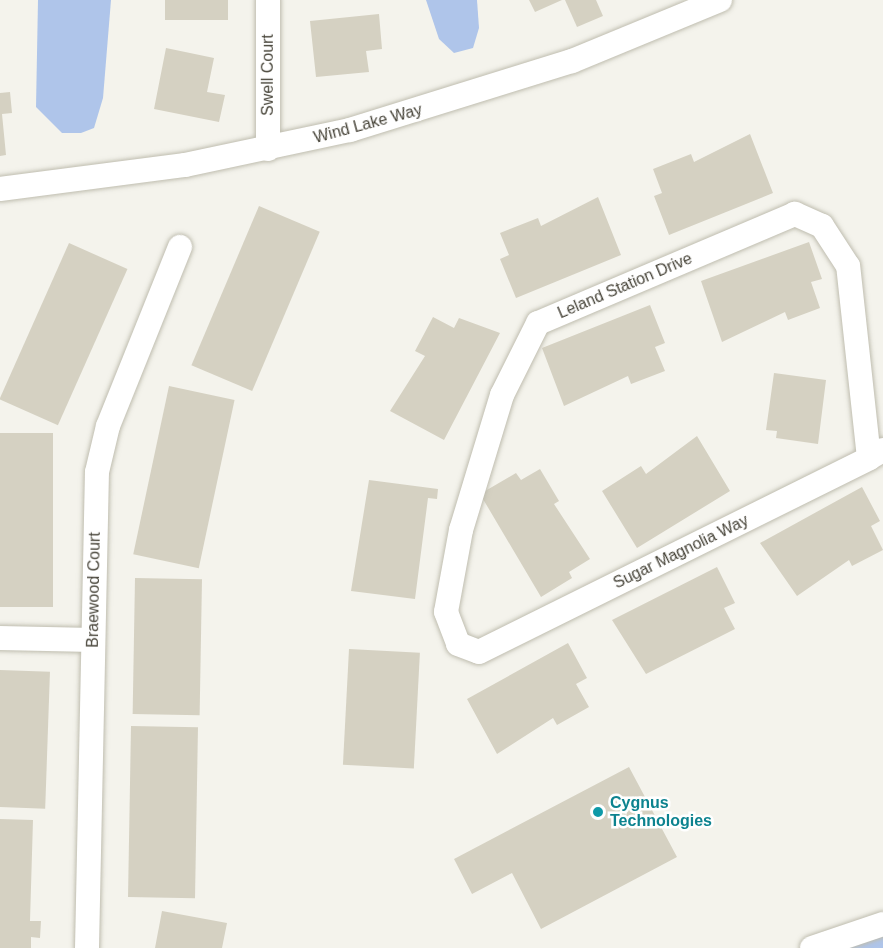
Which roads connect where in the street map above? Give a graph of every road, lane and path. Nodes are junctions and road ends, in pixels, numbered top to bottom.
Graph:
1 (268, 0) edge
2 (720, 0) edge
3 (268, 149) junction
4 (0, 189) edge
5 (180, 247) dead end
6 (876, 454) edge
7 (0, 638) edge
8 (93, 640) junction
9 (479, 652) joint
10 (883, 924) edge
11 (87, 948) edge
12 (812, 948) edge

1 - 3 street, Swell Court
2 - 3 street, Wind Lake Way
3 - 4 street, Wind Lake Way
5 - 8 street, Braewood Court
6 - 9 street, Sugar Magnolia Way
6 - 9 street, Leland Station Drive
7 - 8 street
8 - 11 street, Braewood Court
10 - 12 street

